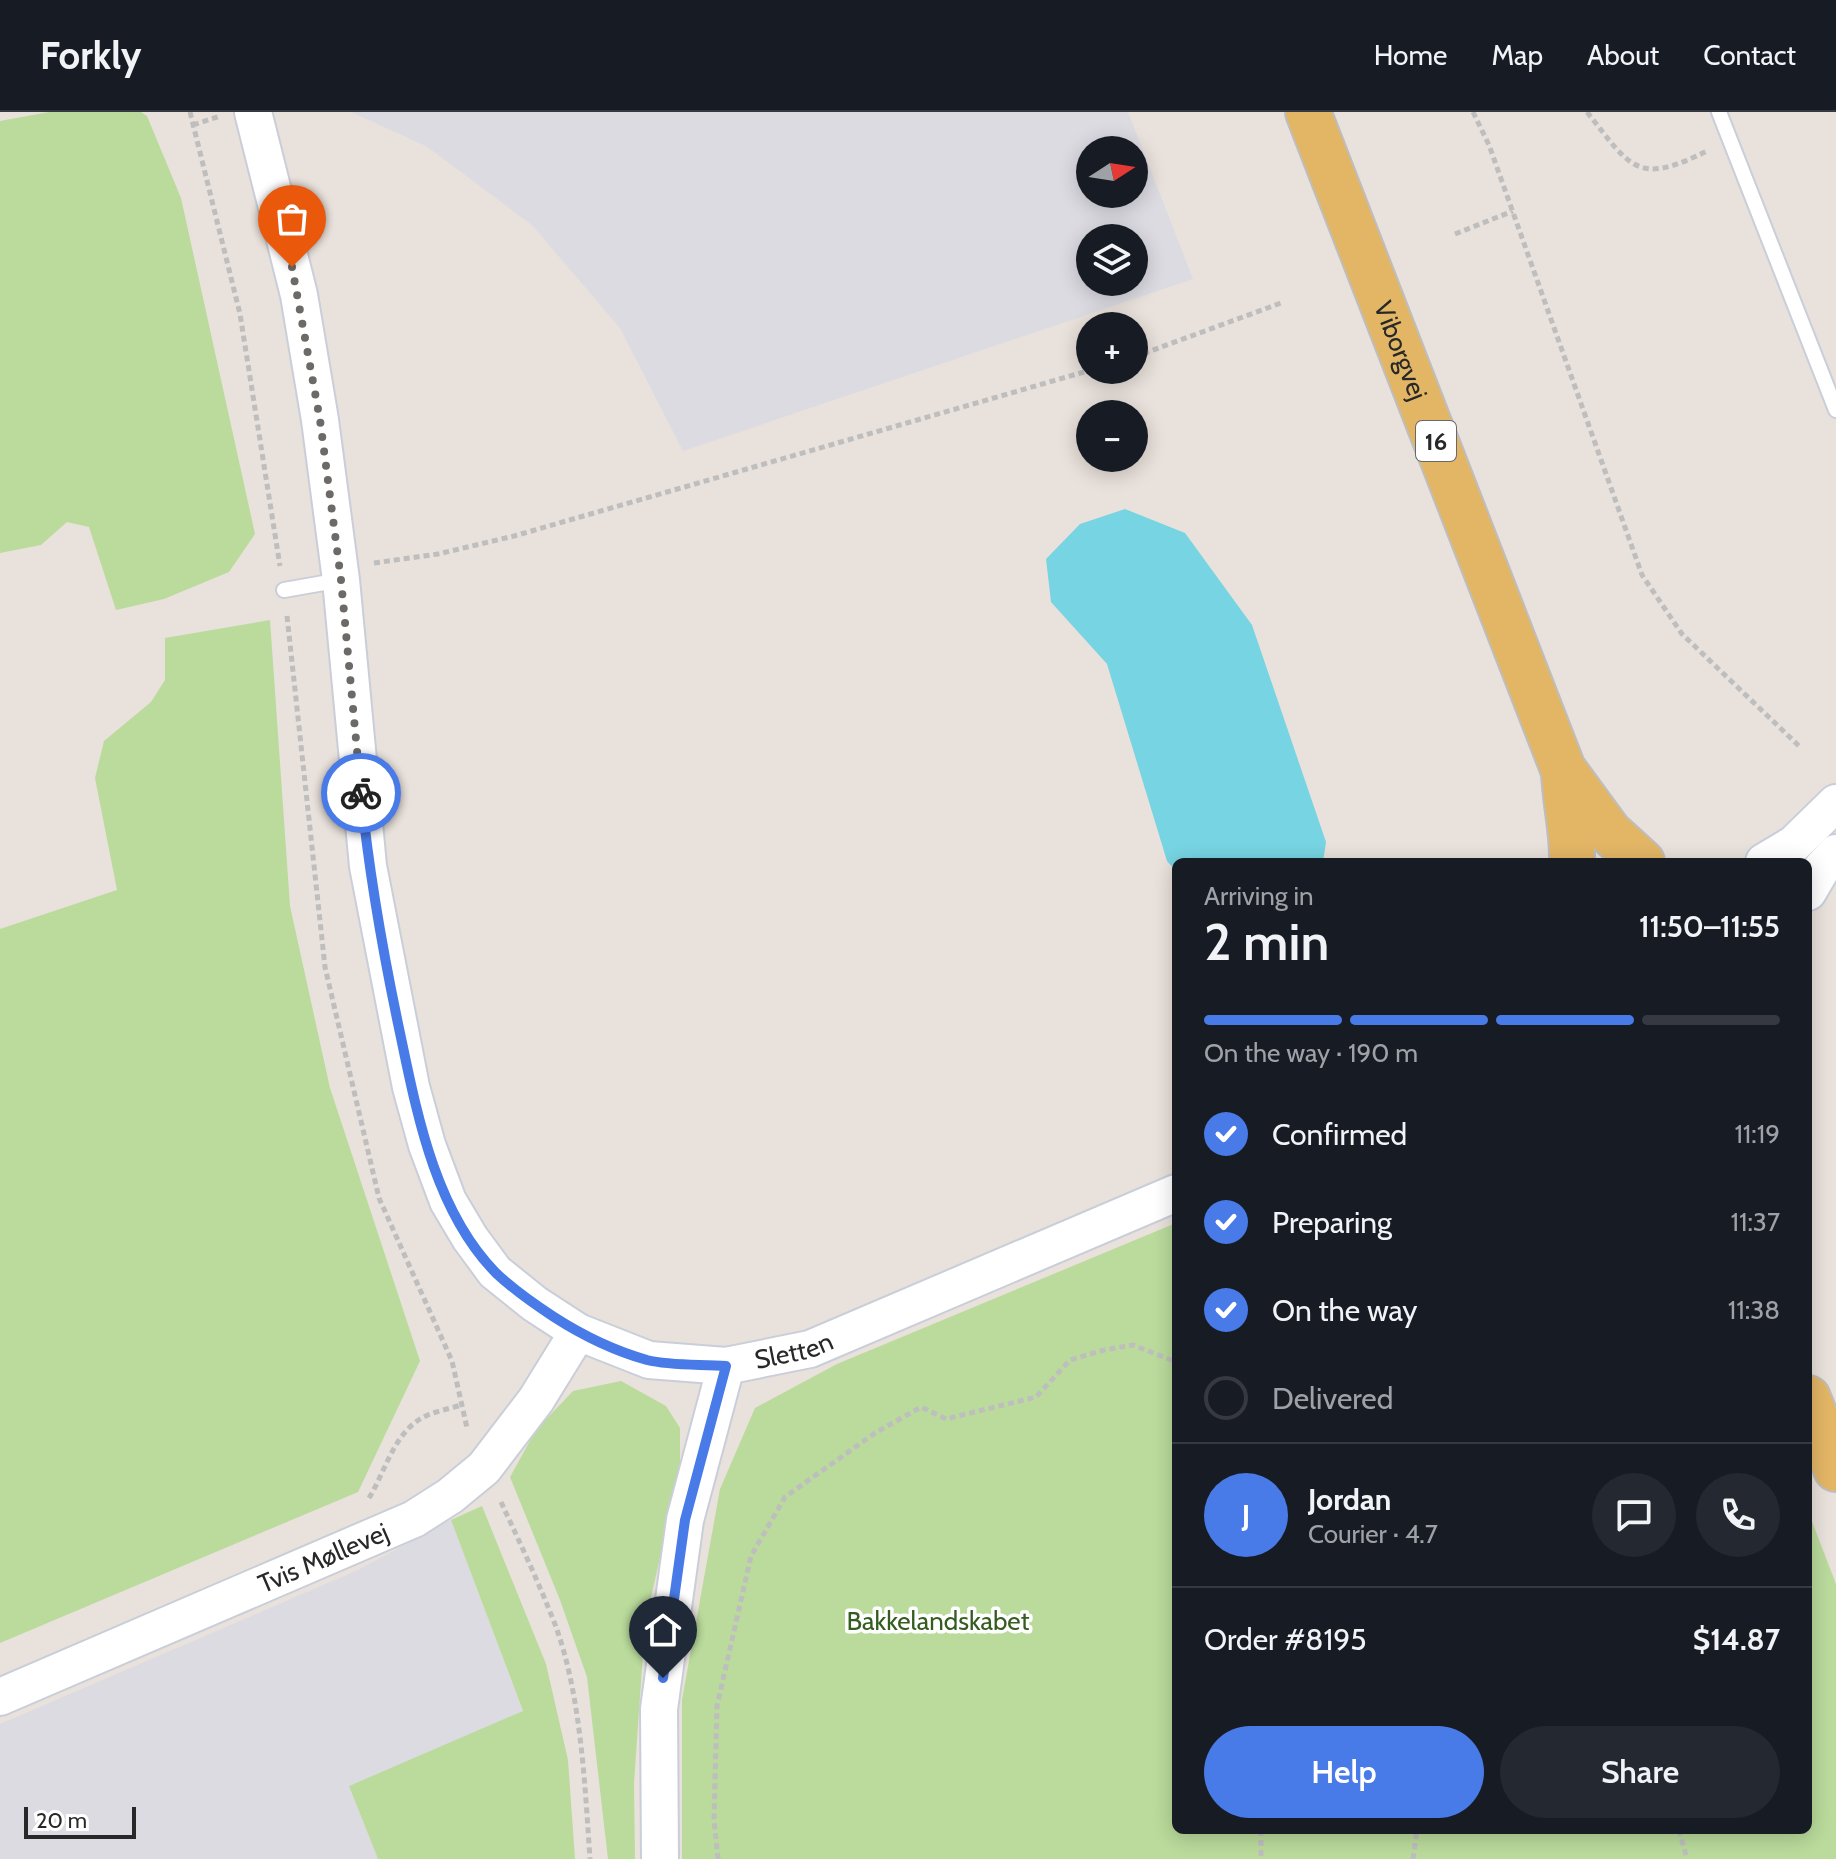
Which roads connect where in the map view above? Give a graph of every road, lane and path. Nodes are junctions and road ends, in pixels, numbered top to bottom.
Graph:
1 (232, 112) edge
2 (253, 112) edge
3 (1308, 112) edge
4 (1473, 112) edge
5 (1587, 112) edge
6 (1719, 112) edge
7 (193, 125) dead end
8 (1730, 139) junction
9 (1513, 211) junction
10 (1455, 234) dead end
11 (1281, 303) dead end
12 (1148, 352) edge
13 (1076, 374) edge
14 (1836, 410) edge
15 (340, 574) junction
16 (284, 590) dead end
17 (1799, 746) dead end
18 (1563, 769) junction
19 (1836, 803) edge
20 (1836, 853) edge
21 (1572, 858) edge
22 (1638, 858) edge
23 (1771, 858) edge
24 (1812, 885) edge
25 (1172, 1195) edge
26 (578, 1332) junction
27 (1172, 1360) edge
28 (726, 1366) junction
29 (461, 1405) dead end
30 (1812, 1408) edge
31 (1836, 1469) edge
32 (367, 1501) dead end
33 (0, 1697) edge
34 (1261, 1834) edge
35 (1416, 1834) edge
36 (1680, 1834) edge
37 (660, 1859) edge
38 (718, 1859) edge
39 (1261, 1859) edge
40 (1413, 1859) edge
41 (1687, 1859) edge

1 - 7 path
2 - 15 street, Sletten
3 - 18 main road, Viborgvej / 16
4 - 9 path
5 - 8 path
6 - 8 lane
8 - 14 lane
9 - 10 path
9 - 17 path
11 - 12 path
13 - 15 path
15 - 16 lane
15 - 26 street, Sletten
18 - 21 main road, Viborgvej / 16
18 - 22 main road, Viborgvej / 16
19 - 23 street
20 - 24 street
25 - 28 street, Sletten
26 - 28 street, Sletten
26 - 33 street, Tvis Møllevej
27 - 38 path
28 - 37 street
29 - 32 path
30 - 31 main road
34 - 39 path
35 - 40 path
36 - 41 path

